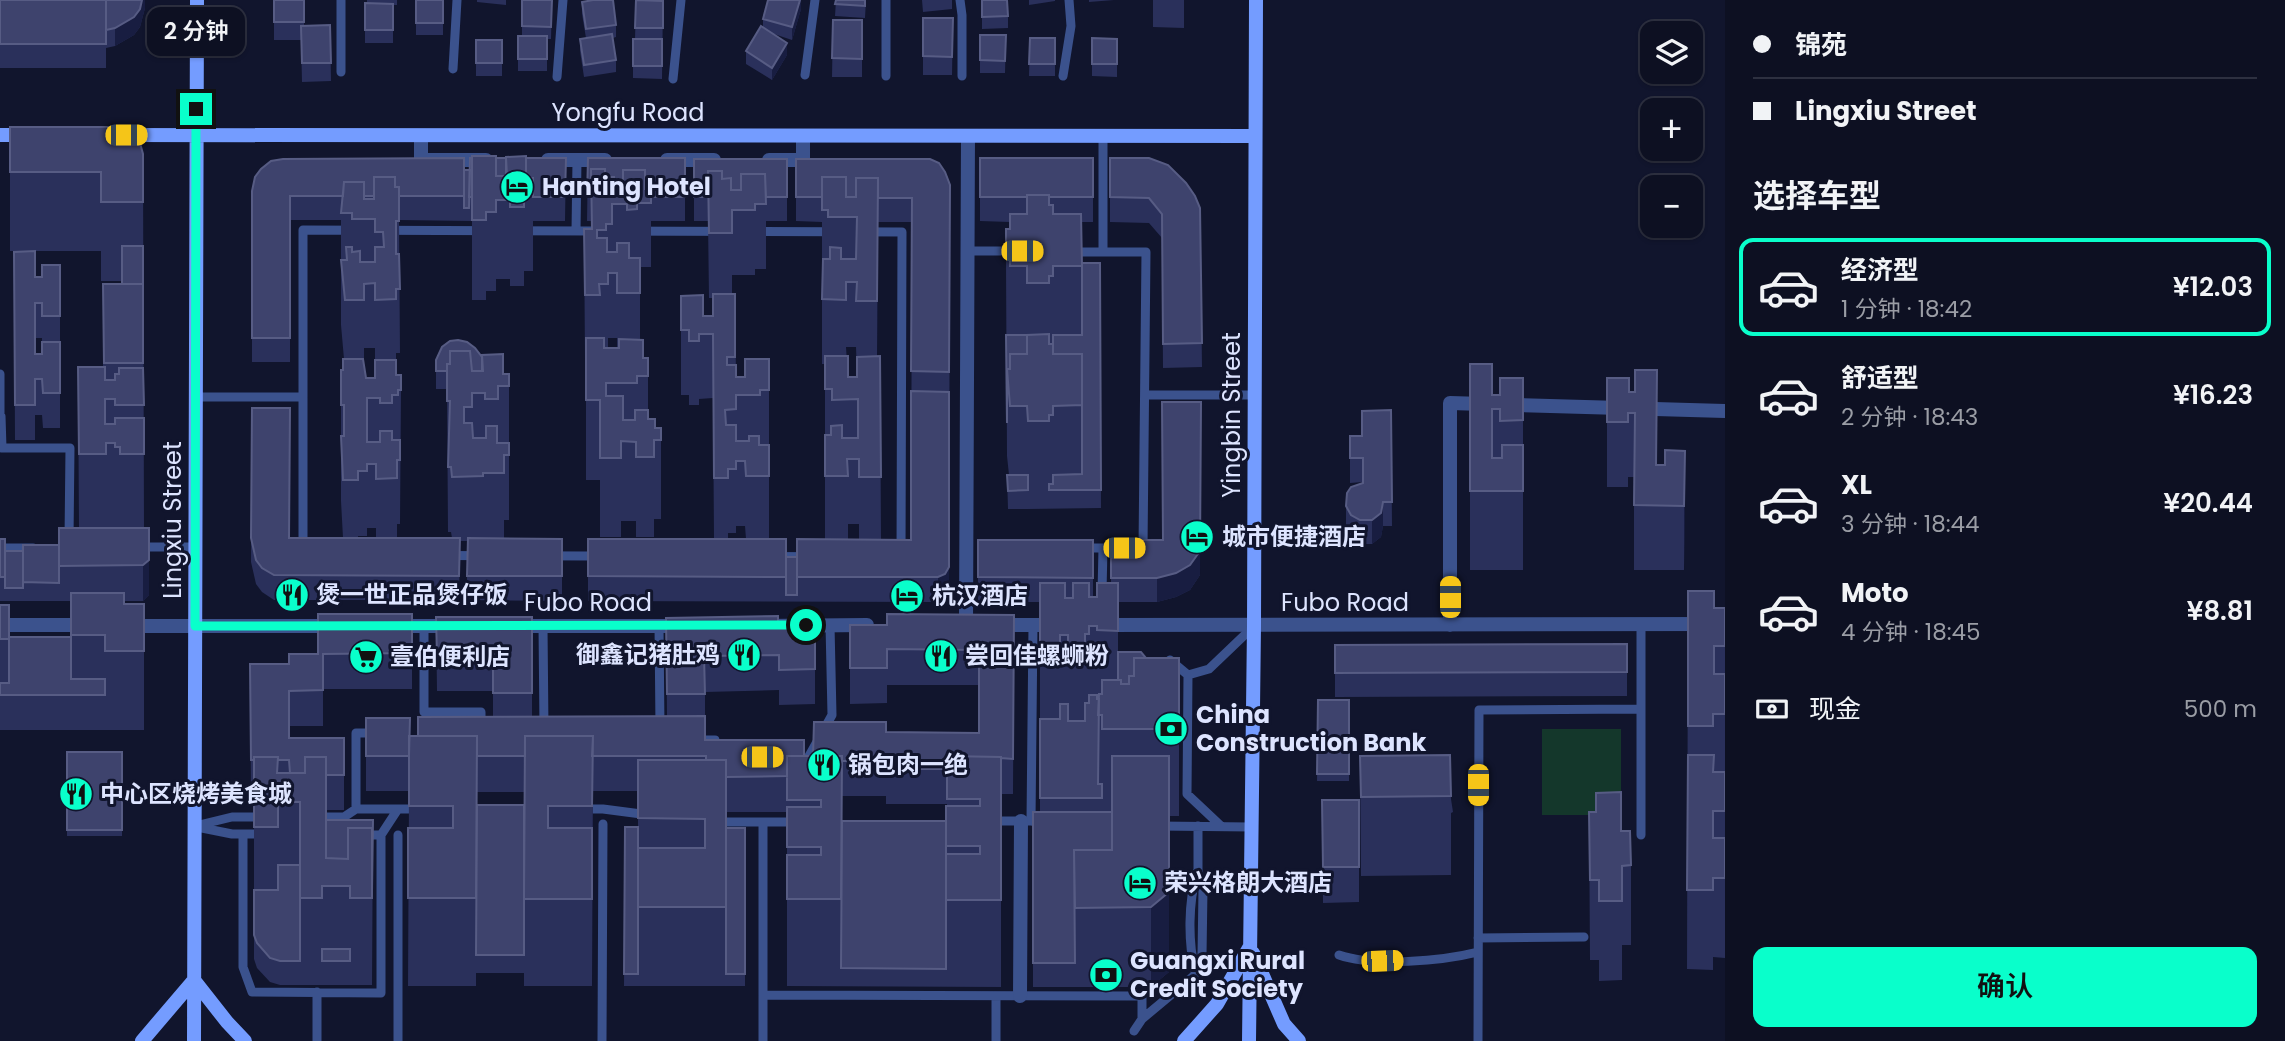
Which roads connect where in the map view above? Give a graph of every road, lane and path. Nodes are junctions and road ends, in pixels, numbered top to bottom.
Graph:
1 (197, 0) edge
2 (341, 0) edge
3 (457, 0) edge
4 (563, 0) edge
5 (681, 0) edge
6 (816, 0) edge
7 (886, 0) edge
8 (960, 0) edge
9 (1069, 0) edge
10 (1256, 0) edge
11 (453, 69) dead end
12 (341, 72) dead end
13 (804, 75) dead end
14 (886, 76) dead end
15 (962, 76) dead end
16 (1063, 76) dead end
17 (557, 78) dead end
18 (673, 79) dead end
19 (0, 135) edge
20 (41, 135) edge
21 (96, 135) edge
22 (196, 135) junction
23 (421, 136) junction
24 (803, 136) junction
25 (968, 136) junction
26 (1102, 136) junction
27 (1255, 136) junction
28 (499, 160) edge
29 (538, 160) edge
30 (577, 160) junction
31 (617, 160) edge
32 (656, 160) edge
33 (723, 160) edge
34 (749, 160) edge
35 (576, 231) junction
36 (968, 251) junction
37 (1022, 251) edge
38 (1062, 251) edge
39 (1102, 252) junction
40 (0, 374) edge
41 (1255, 395) junction
42 (1145, 396) junction
43 (196, 397) junction
44 (303, 397) junction
45 (1725, 411) edge
46 (1, 416) edge
47 (132, 547) edge
48 (195, 547) junction
49 (0, 548) edge
50 (42, 548) edge
51 (69, 548) edge
52 (1075, 548) edge
53 (1102, 548) junction
54 (1102, 600) edge
55 (1641, 624) junction
56 (1725, 624) edge
57 (0, 625) edge
58 (830, 625) junction
59 (884, 625) edge
60 (1033, 625) junction
61 (1450, 625) junction
62 (195, 626) junction
63 (356, 626) edge
64 (383, 626) edge
65 (424, 626) junction
66 (463, 626) edge
67 (503, 626) edge
68 (543, 626) junction
69 (659, 626) junction
70 (699, 626) edge
71 (751, 626) edge
72 (1254, 626) junction
73 (1160, 660) edge
74 (1188, 675) junction
75 (1641, 709) junction
76 (384, 733) edge
77 (467, 733) edge
78 (481, 733) junction
79 (492, 740) edge
80 (544, 740) edge
81 (660, 740) edge
82 (687, 740) edge
83 (729, 757) edge
84 (796, 757) edge
85 (809, 757) junction
86 (809, 783) edge
87 (575, 808) edge
88 (356, 809) junction
89 (398, 809) junction
90 (425, 809) edge
91 (274, 817) edge
92 (302, 817) edge
93 (665, 817) edge
94 (981, 821) edge
95 (1026, 821) junction
96 (702, 822) edge
97 (763, 822) junction
98 (809, 822) edge
99 (603, 824) dead end
100 (1060, 825) edge
101 (195, 826) junction
102 (1143, 826) edge
103 (1198, 826) junction
104 (1221, 826) junction
105 (1251, 827) junction
106 (243, 834) junction
107 (275, 834) edge
108 (353, 835) edge
109 (381, 835) junction
110 (398, 835) dead end
111 (1641, 835) dead end
112 (1584, 937) dead end
113 (1478, 938) junction
114 (1250, 947) junction
115 (1478, 952) junction
116 (1339, 955) dead end
117 (194, 980) junction
118 (317, 992) junction
119 (763, 995) junction
120 (996, 996) junction
121 (1020, 996) junction
122 (1142, 1019) junction
123 (1134, 1031) dead end
124 (142, 1041) edge
125 (194, 1041) edge
126 (245, 1041) edge
127 (317, 1041) edge
128 (398, 1041) edge
129 (602, 1041) edge
130 (763, 1041) edge
131 (996, 1041) edge
132 (1184, 1041) edge
133 (1249, 1041) edge
134 (1299, 1041) edge
135 (1478, 1041) edge

1 - 22 main road, Lingxiu Street
2 - 12 lane
3 - 11 lane
4 - 17 lane
5 - 18 lane
6 - 13 lane
7 - 14 lane
8 - 15 lane
9 - 16 lane
10 - 27 main road, Yingbin Street
19 - 20 main road
21 - 22 main road, Yongfu Road
22 - 23 main road, Yongfu Road
22 - 43 main road, Lingxiu Street
23 - 24 main road, Yongfu Road
23 - 28 street
24 - 25 main road, Yongfu Road
24 - 34 street
25 - 26 main road, Yongfu Road
25 - 36 street, Fubo Road
26 - 27 main road, Yongfu Road
26 - 39 lane
27 - 41 main road, Yingbin Street
29 - 30 street
30 - 31 street
30 - 35 lane
32 - 33 street
35 - 44 lane
35 - 44 lane
36 - 37 lane
36 - 60 street, Fubo Road
38 - 39 lane
39 - 42 lane
40 - 46 lane
41 - 42 lane
41 - 72 main road, Yingbin Street
42 - 53 lane
43 - 44 lane
43 - 48 main road, Lingxiu Street
45 - 61 street
46 - 51 lane
47 - 48 lane
48 - 62 main road, Lingxiu Street
49 - 50 lane
52 - 53 lane
53 - 54 lane
55 - 56 street, Fubo Road
55 - 61 street, Fubo Road
55 - 75 lane
57 - 62 street
58 - 59 street
58 - 71 street
58 - 85 lane
60 - 72 street, Fubo Road
60 - 95 lane
61 - 72 street, Fubo Road
62 - 63 street
62 - 101 main road, Lingxiu Street
64 - 65 street
65 - 66 street
65 - 78 lane
67 - 68 street, Fubo Road
68 - 69 street, Fubo Road
68 - 80 lane
69 - 70 street, Fubo Road
69 - 81 lane
72 - 74 lane
72 - 105 main road, Yingbin Street
73 - 74 lane
74 - 104 lane
75 - 111 lane
75 - 113 lane
76 - 88 lane
77 - 78 lane
78 - 79 lane
82 - 83 lane
84 - 85 lane
85 - 86 lane
87 - 93 lane
88 - 89 lane
88 - 92 lane
89 - 90 lane
89 - 109 lane
91 - 101 lane
94 - 95 lane
95 - 100 lane
95 - 121 street
96 - 97 lane
97 - 98 lane
97 - 119 lane
99 - 129 lane
101 - 106 lane
101 - 117 main road, Lingxiu Street
102 - 103 lane
103 - 104 lane
103 - 122 lane
104 - 105 lane
105 - 114 main road, Yingbin Street
106 - 107 lane
106 - 118 lane
108 - 109 lane
109 - 118 lane
110 - 128 lane
112 - 113 lane
113 - 115 lane
114 - 132 main road
114 - 133 main road, Yingbin Street
114 - 134 main road
115 - 116 lane
115 - 135 lane
117 - 124 main road
117 - 125 main road, Lingxiu Street
117 - 126 main road
118 - 127 lane
119 - 120 lane
119 - 130 lane
120 - 121 lane
120 - 131 lane
121 - 122 lane
122 - 123 lane

